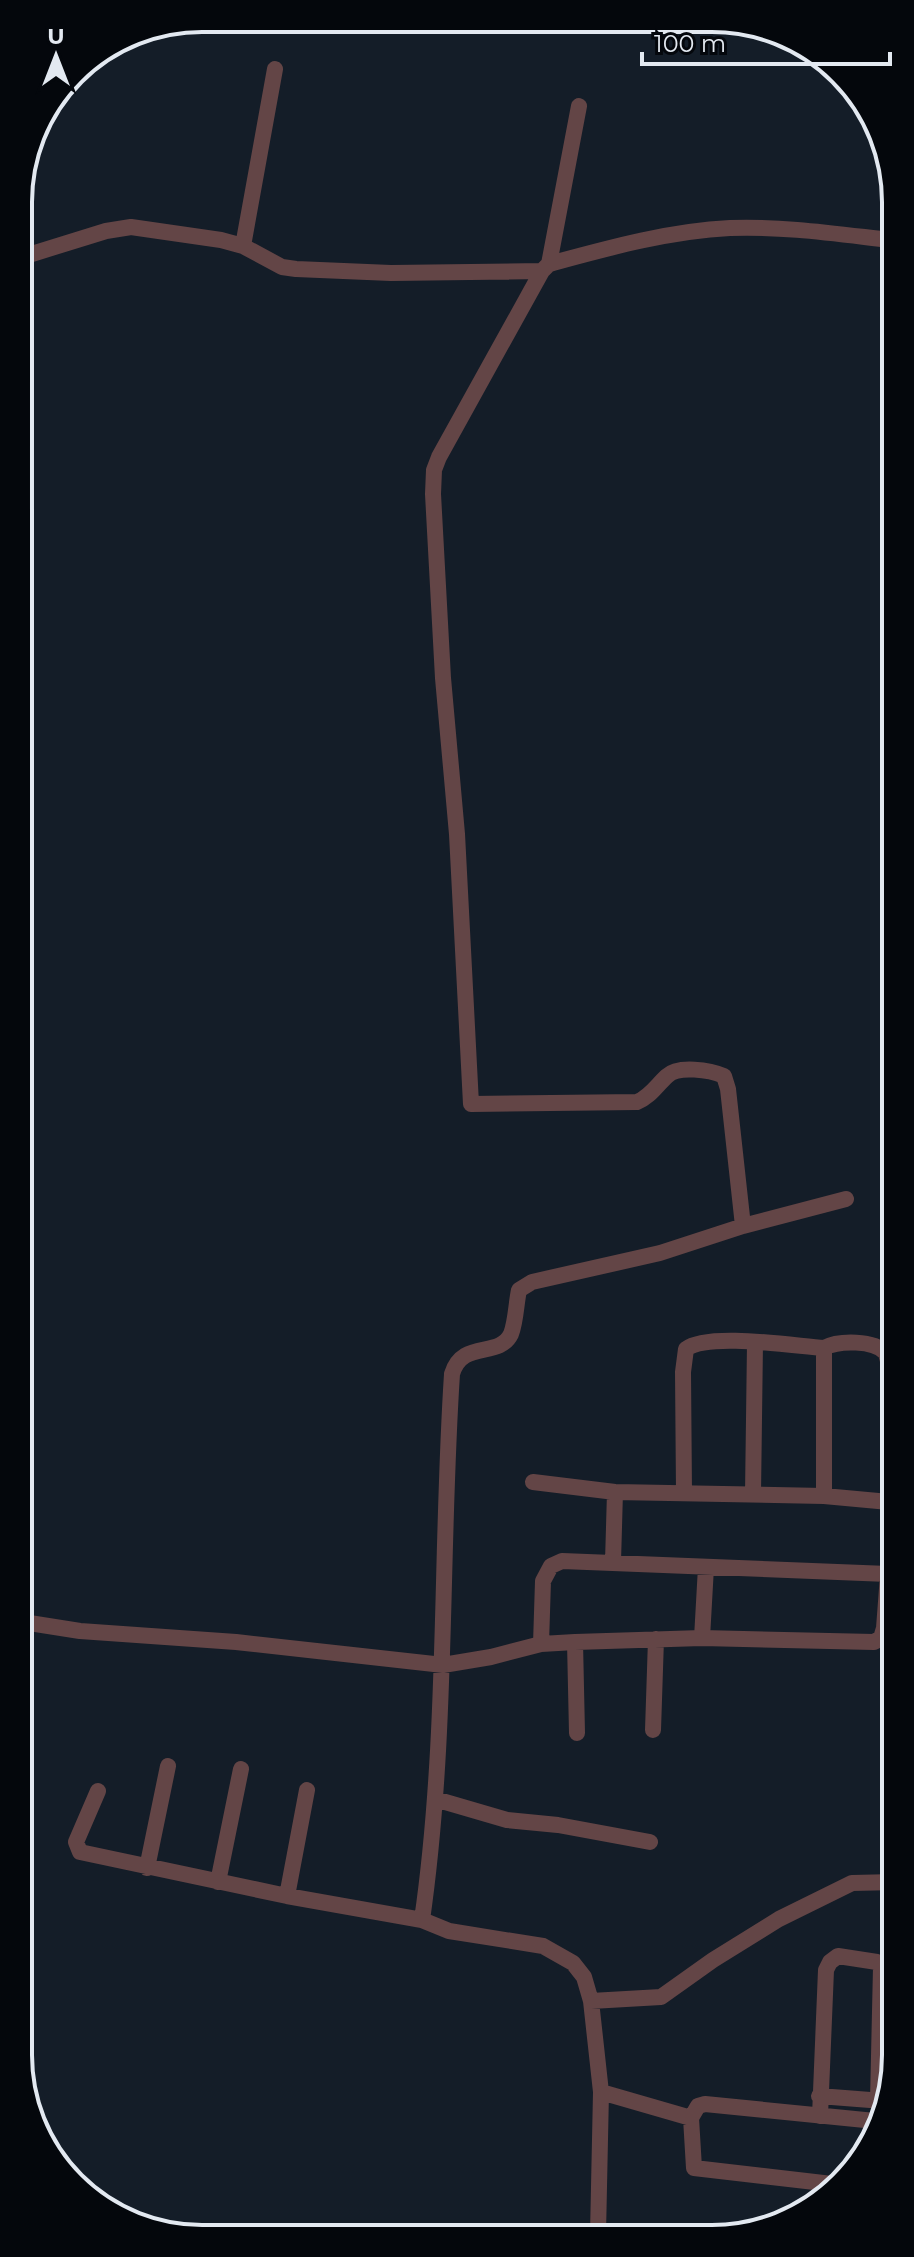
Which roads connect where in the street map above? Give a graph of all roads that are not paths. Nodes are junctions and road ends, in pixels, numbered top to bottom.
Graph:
1 (275, 69) dead end
2 (579, 106) dead end
3 (882, 239) edge
4 (243, 246) junction
5 (32, 254) edge
6 (546, 268) junction
7 (846, 1199) dead end
8 (743, 1226) junction
9 (755, 1343) junction
10 (824, 1348) junction
11 (882, 1350) edge
12 (533, 1482) dead end
13 (615, 1492) junction
14 (882, 1492) edge
15 (684, 1493) junction
16 (753, 1494) junction
17 (824, 1496) junction
18 (613, 1562) junction
19 (882, 1566) edge
20 (706, 1567) junction
21 (32, 1623) edge
22 (882, 1635) edge
23 (702, 1638) junction
24 (656, 1639) junction
25 (575, 1642) junction
26 (541, 1644) junction
27 (443, 1665) junction
28 (653, 1730) dead end
29 (577, 1733) dead end
30 (168, 1766) dead end
31 (241, 1769) dead end
32 (307, 1790) dead end
33 (98, 1791) dead end
34 (435, 1799) junction
35 (650, 1842) dead end
36 (147, 1868) junction
37 (218, 1882) junction
38 (882, 1882) edge
39 (287, 1896) junction
40 (422, 1920) junction
41 (591, 2001) junction
42 (880, 2079) edge
43 (601, 2092) junction
44 (819, 2096) junction
45 (876, 2101) edge
46 (820, 2116) junction
47 (691, 2118) junction
48 (869, 2120) edge
49 (824, 2183) edge
50 (598, 2225) edge

1 - 4 street
2 - 6 street
3 - 6 street
4 - 5 street
4 - 6 street
6 - 8 street
7 - 8 street
8 - 27 street
9 - 10 street
9 - 15 street
9 - 16 street
10 - 11 street
10 - 17 street
12 - 13 street
13 - 15 street
13 - 18 street
14 - 17 street
15 - 16 street
16 - 17 street
18 - 20 street
18 - 26 street
19 - 20 street
20 - 23 street
21 - 27 street
22 - 23 street
23 - 24 street
24 - 25 street
24 - 28 street
25 - 26 street
25 - 29 street
26 - 27 street
27 - 34 street
30 - 36 street
31 - 37 street
32 - 39 street
33 - 36 street
34 - 35 street
34 - 40 street
36 - 37 street
37 - 39 street
38 - 41 street
39 - 40 street
40 - 41 street
41 - 43 street
42 - 44 street
43 - 47 street
43 - 50 street
44 - 45 street
44 - 46 street
46 - 47 street
46 - 48 street
47 - 49 street

